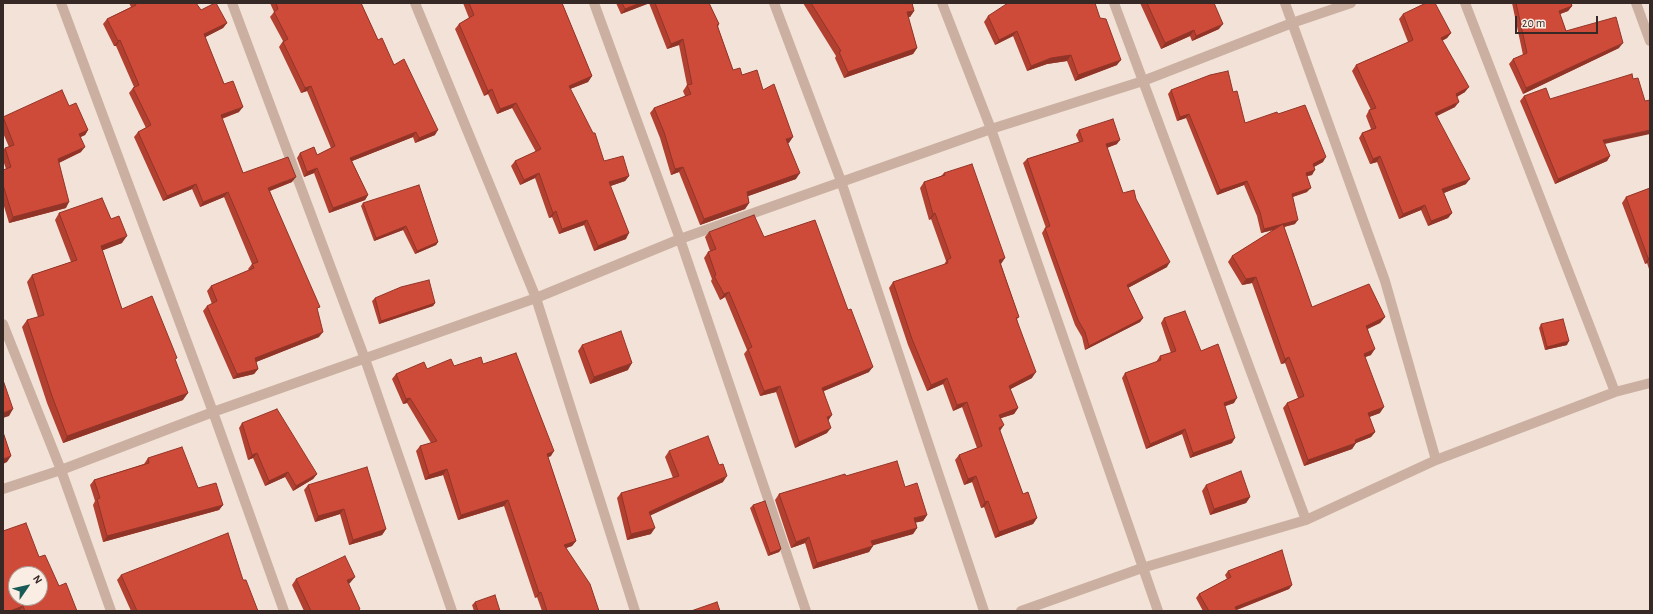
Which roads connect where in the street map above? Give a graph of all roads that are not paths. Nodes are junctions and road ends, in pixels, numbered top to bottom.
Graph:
1 (61, 3) edge
2 (232, 3) edge
3 (415, 3) edge
4 (594, 3) edge
5 (774, 3) edge
6 (942, 3) edge
7 (1114, 3) edge
8 (1285, 3) edge
9 (1351, 3) edge
10 (1465, 3) edge
11 (1636, 3) edge
12 (1292, 23) junction
13 (1650, 41) edge
14 (1143, 81) junction
15 (991, 130) junction
16 (841, 181) junction
17 (680, 239) junction
18 (536, 298) junction
19 (3, 324) edge
20 (365, 359) junction
21 (1650, 383) edge
22 (1615, 392) junction
23 (213, 412) junction
24 (1436, 460) junction
25 (61, 470) junction
26 (3, 489) edge
27 (1306, 520) junction
28 (1142, 568) junction
29 (111, 611) edge
30 (284, 611) edge
31 (452, 611) edge
32 (635, 611) edge
33 (806, 611) edge
34 (984, 611) edge
35 (1021, 611) edge
36 (1158, 611) edge

1 - 23 street
2 - 20 street
3 - 18 street
4 - 17 street
5 - 16 street
6 - 15 street
7 - 14 street
8 - 12 street
9 - 12 street
10 - 22 street
11 - 13 street
12 - 14 street
12 - 24 street
14 - 15 street
14 - 27 street
15 - 16 street
15 - 28 street
16 - 17 street
16 - 34 street
17 - 18 street
17 - 33 street
18 - 20 street
18 - 32 street
19 - 25 street
20 - 23 street
20 - 31 street
21 - 22 street
22 - 24 street
23 - 25 street
23 - 30 street
24 - 27 street
25 - 26 street
25 - 29 street
27 - 28 street
28 - 35 street
28 - 36 street

